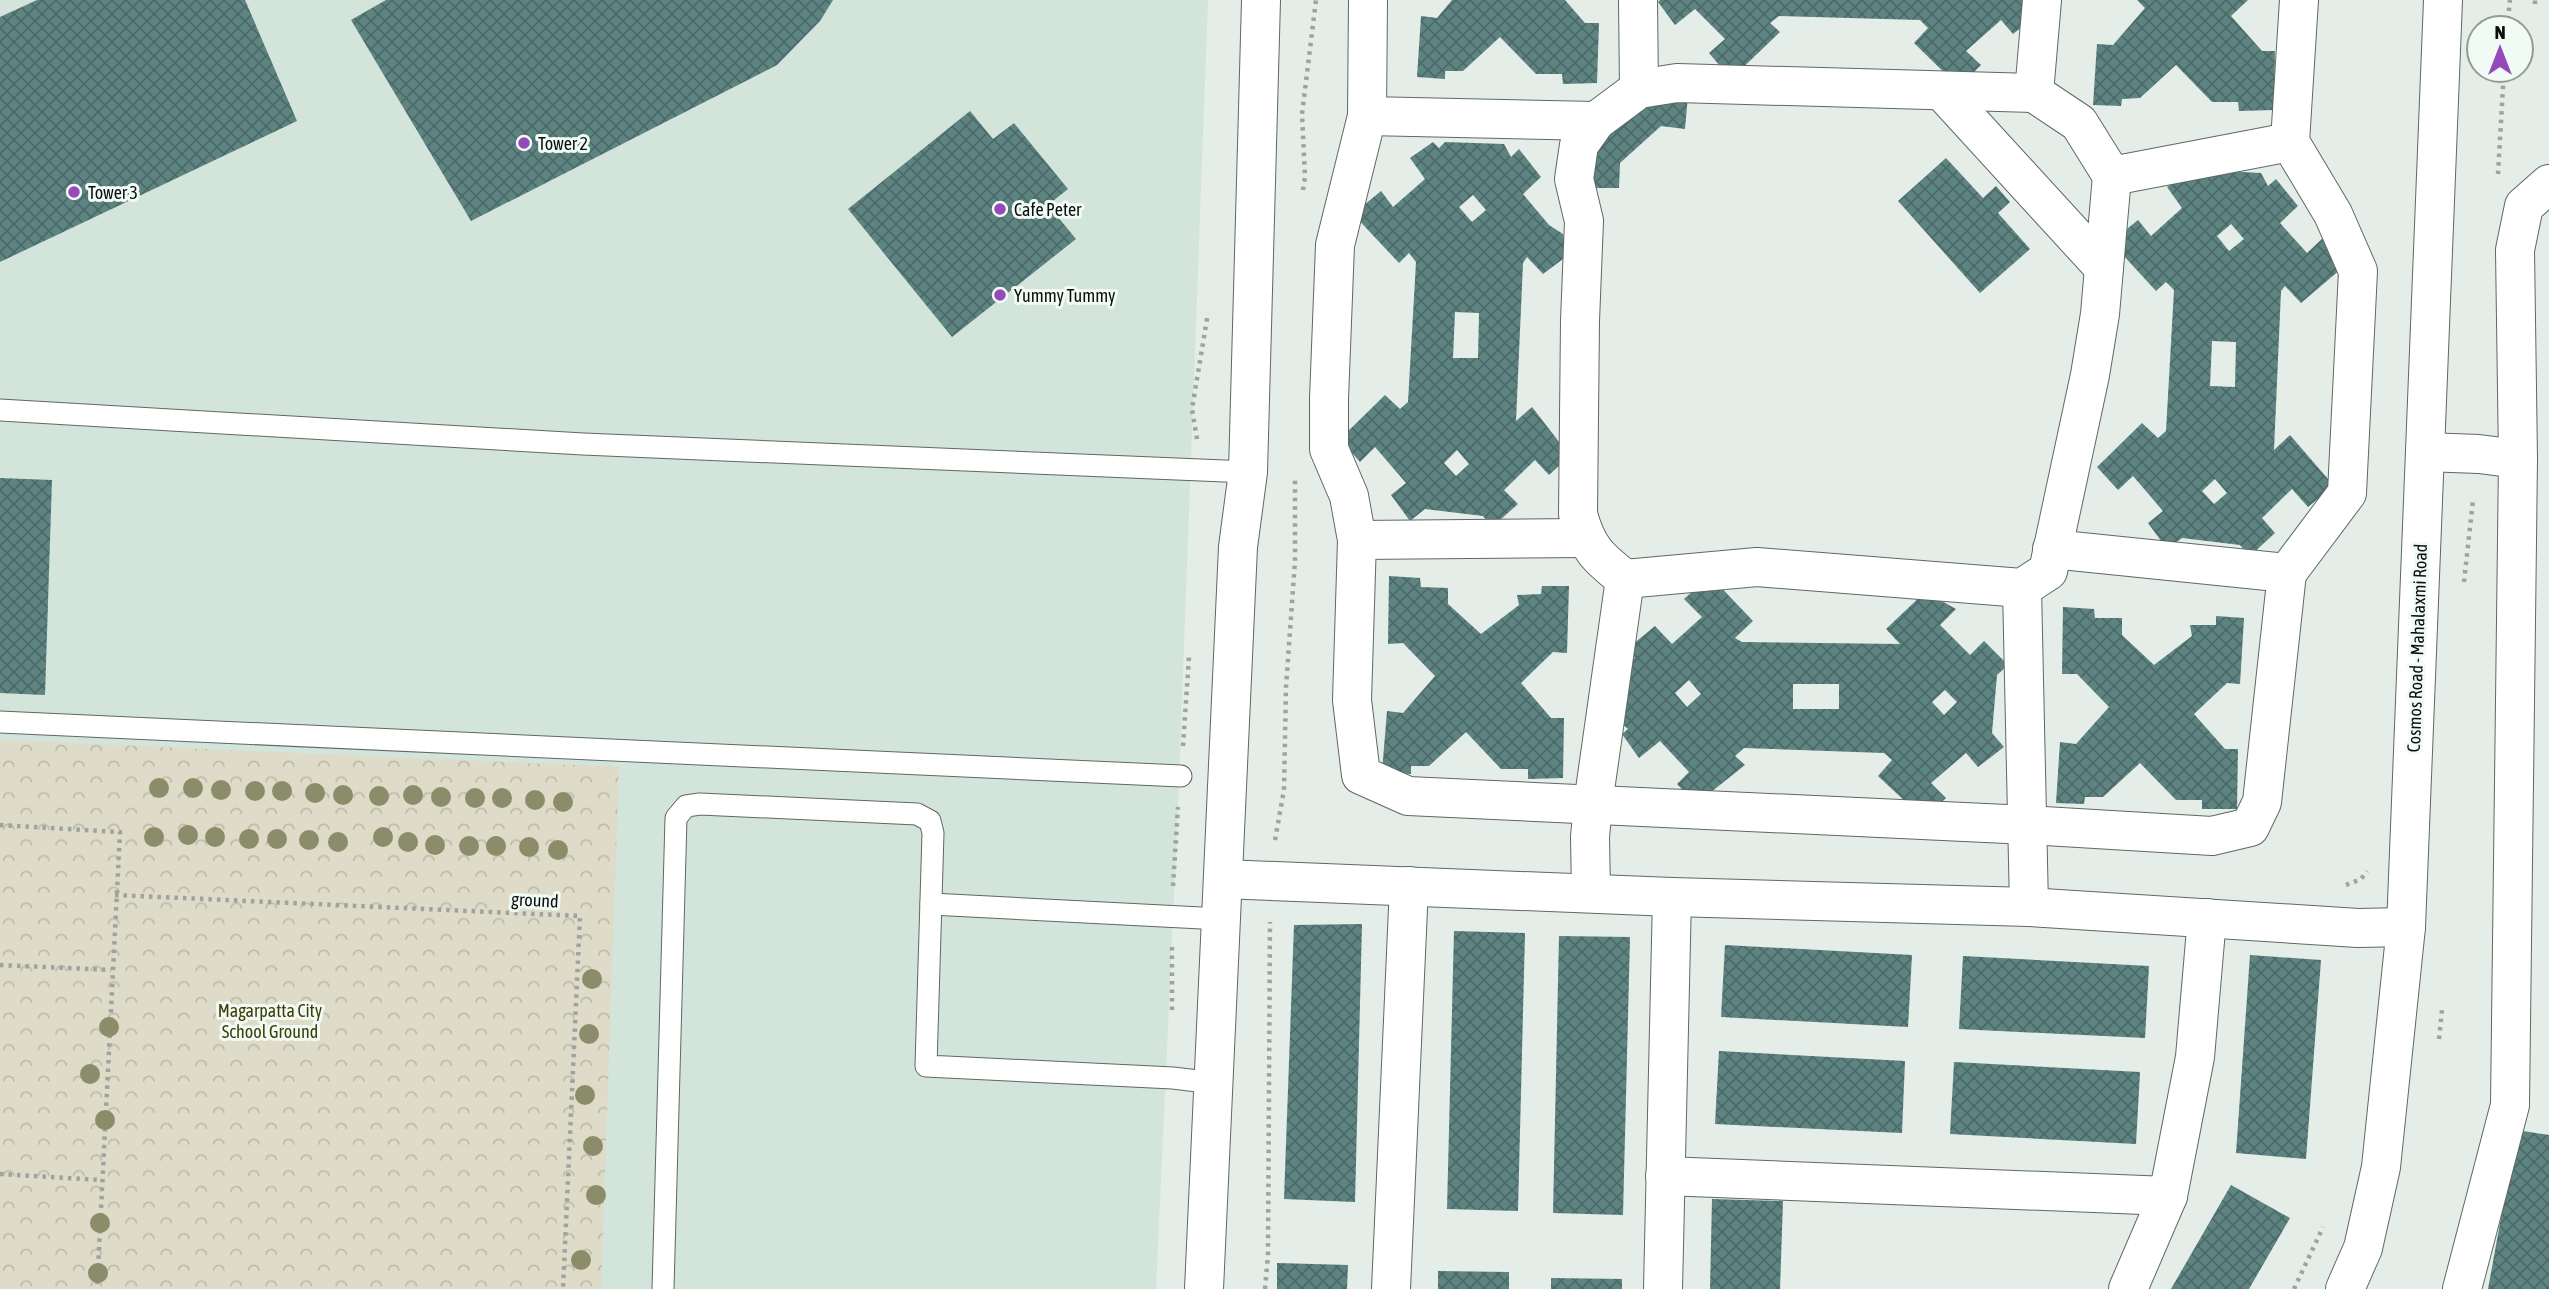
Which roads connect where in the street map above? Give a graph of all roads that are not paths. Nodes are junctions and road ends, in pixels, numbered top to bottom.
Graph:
1 (1261, 0) edge
2 (1368, 0) edge
3 (1638, 0) edge
4 (2042, 0) edge
5 (2299, 0) edge
6 (2443, 0) edge
7 (1639, 89) junction
8 (1942, 91) junction
9 (2034, 93) junction
10 (1367, 116) junction
11 (1596, 121) junction
12 (2290, 142) junction
13 (2112, 176) junction
14 (2549, 184) edge
15 (2104, 268) junction
16 (0, 410) edge
17 (2425, 452) junction
18 (2518, 459) junction
19 (1248, 472) junction
20 (1584, 538) junction
21 (1357, 540) junction
22 (2052, 548) junction
23 (2287, 573) junction
24 (1625, 579) junction
25 (2022, 588) junction
26 (0, 722) edge
27 (1181, 776) dead end
28 (1593, 804) junction
29 (2028, 825) junction
30 (1223, 879) junction
31 (1409, 886) junction
32 (1591, 892) junction
33 (1672, 897) junction
34 (931, 904) junction
35 (2029, 907) junction
36 (2207, 918) junction
37 (1221, 919) junction
38 (2406, 927) junction
39 (1214, 1083) junction
40 (1665, 1176) junction
41 (2168, 1196) junction
42 (663, 1289) edge
43 (1205, 1289) edge
44 (1391, 1289) edge
45 (1663, 1289) edge
46 (2128, 1289) edge
47 (2345, 1289) edge
48 (2462, 1289) edge

1 - 19 street
2 - 10 street
3 - 7 street
4 - 9 street
5 - 12 street
6 - 17 street, Cosmos Road - Mahalaxmi Road
7 - 8 street
7 - 11 street
8 - 9 street
8 - 15 street
9 - 13 street
10 - 11 street
10 - 21 street
11 - 20 street
12 - 13 street
12 - 23 street
13 - 15 street
14 - 18 street
15 - 22 street
16 - 19 lane
17 - 18 street
17 - 38 street, Cosmos Road - Mahalaxmi Road
18 - 48 street
19 - 30 street
20 - 21 street
20 - 24 street
21 - 28 street
22 - 23 street
22 - 25 street
23 - 29 street
24 - 25 street
24 - 28 street
25 - 29 street
26 - 27 lane
28 - 29 street
28 - 32 street
29 - 35 street
30 - 31 street
30 - 37 street
31 - 32 street
31 - 44 street
32 - 33 street
33 - 35 street
33 - 40 street
34 - 37 lane
34 - 39 lane
34 - 42 lane
35 - 36 street
36 - 38 street
36 - 41 street
37 - 39 street
38 - 47 street, Cosmos Road - Mahalaxmi Road
39 - 43 street
40 - 41 street
40 - 45 street
41 - 46 street

